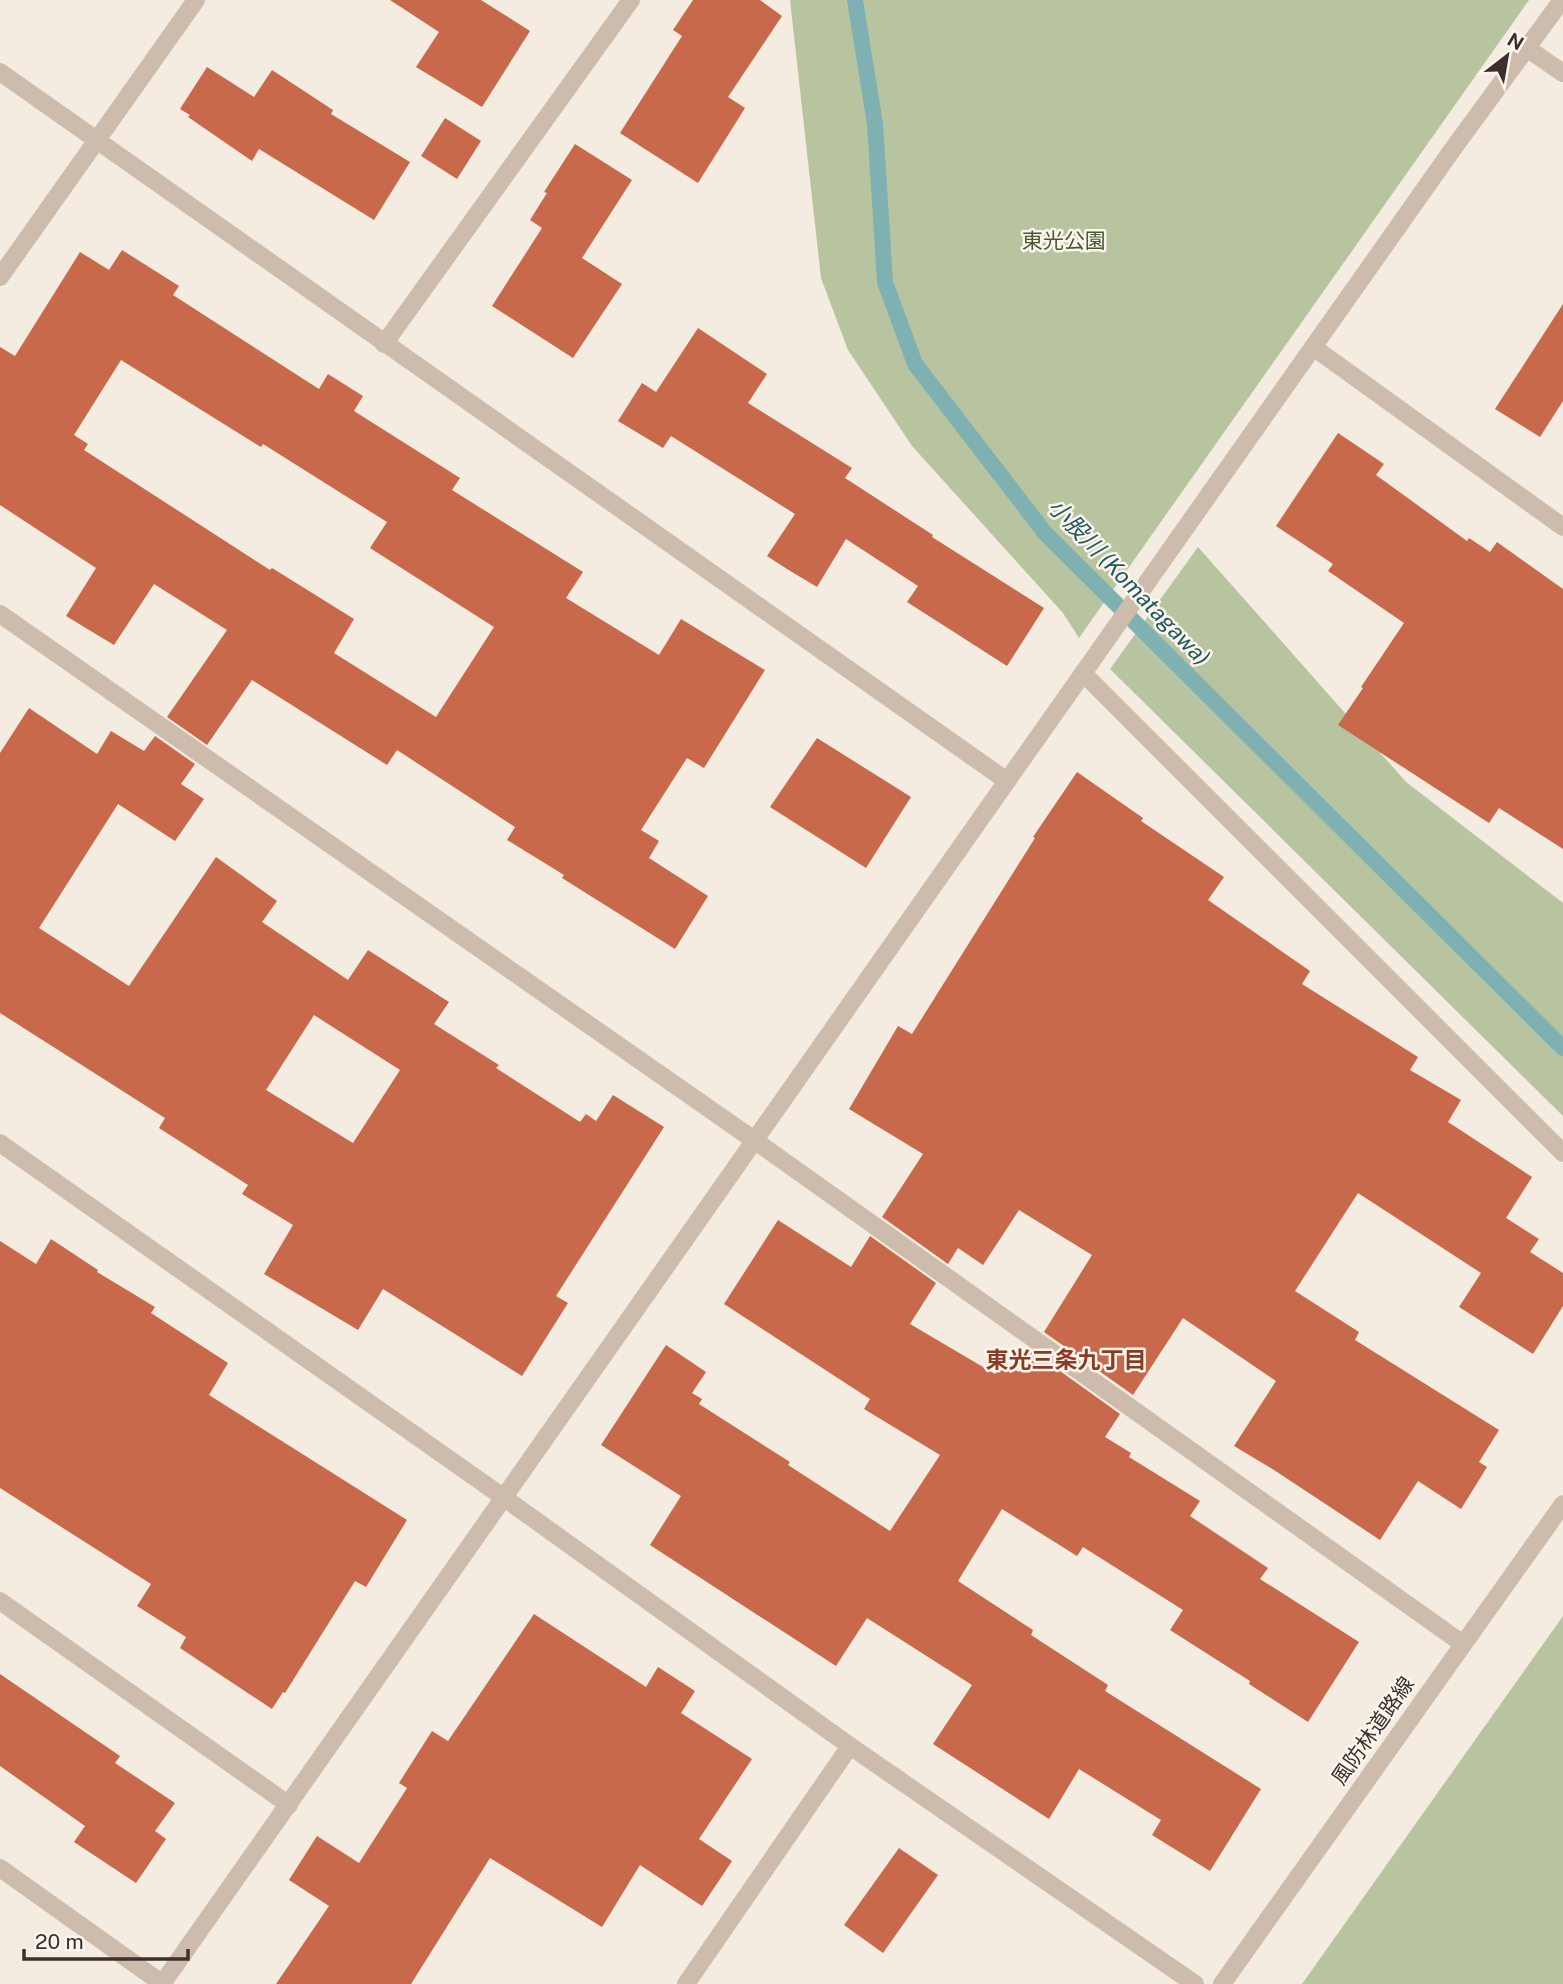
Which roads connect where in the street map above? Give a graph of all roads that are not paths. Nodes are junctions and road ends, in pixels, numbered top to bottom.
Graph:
1 (195, 0) edge
2 (631, 0) edge
3 (1562, 0) edge
4 (1528, 49) junction
5 (0, 72) edge
6 (1563, 73) edge
7 (97, 141) junction
8 (0, 276) edge
9 (384, 344) junction
10 (1313, 347) junction
11 (1563, 527) edge
12 (0, 614) edge
13 (1083, 673) junction
14 (1007, 782) junction
15 (754, 1140) junction
16 (0, 1143) edge
17 (1563, 1153) edge
18 (503, 1497) junction
19 (1563, 1504) edge
20 (0, 1601) edge
21 (1463, 1644) junction
22 (850, 1746) junction
23 (289, 1805) junction
24 (0, 1868) edge
25 (162, 1984) edge
26 (686, 1984) edge
27 (1195, 1984) edge
28 (1222, 1984) edge

1 - 7 street
2 - 9 street
3 - 4 street
4 - 6 street
4 - 10 street
5 - 7 street
7 - 8 street
7 - 9 street
9 - 14 street
10 - 11 street
10 - 13 street
12 - 15 street
13 - 14 street
13 - 17 street
14 - 15 street
15 - 18 street
15 - 21 street
16 - 18 street
18 - 22 street
18 - 23 street
19 - 21 street, 風防林道路線
20 - 23 street
21 - 28 street, 風防林道路線
22 - 26 street
22 - 27 street
23 - 25 street
24 - 25 street

